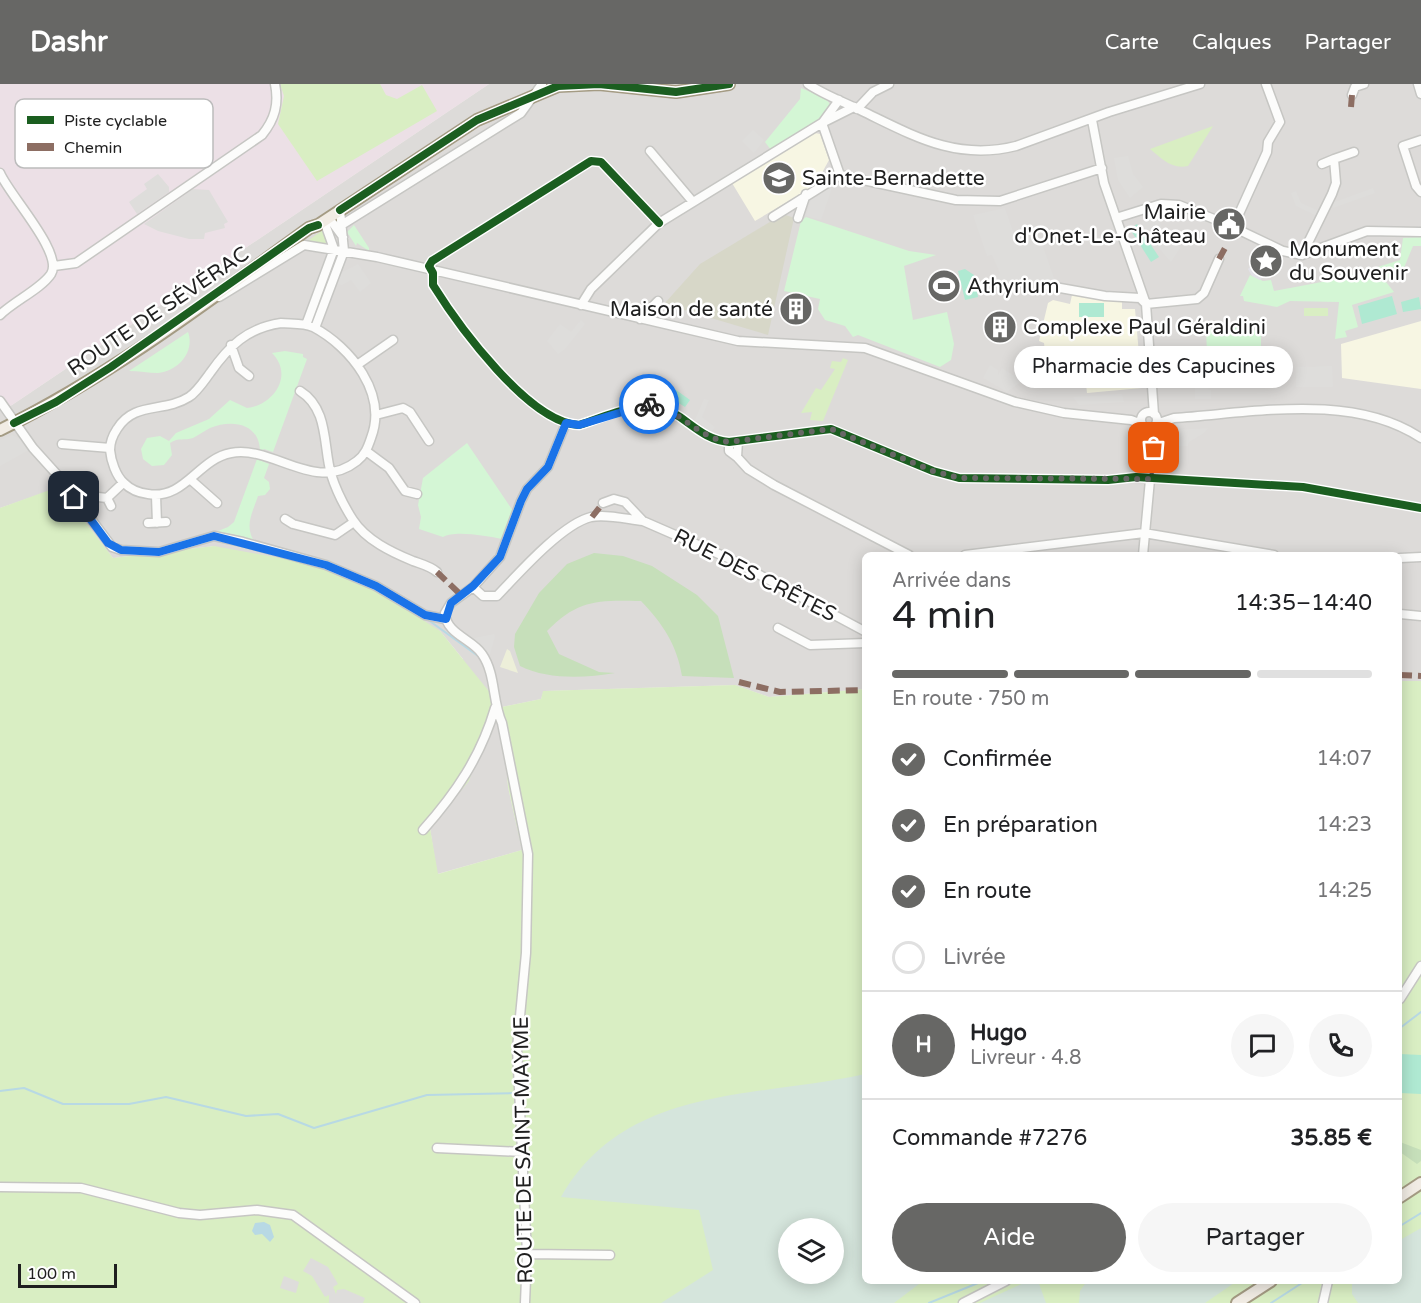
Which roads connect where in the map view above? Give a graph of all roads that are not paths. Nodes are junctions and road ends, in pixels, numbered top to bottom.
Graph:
1 (274, 84) edge
2 (729, 84) edge
3 (808, 84) edge
4 (889, 84) edge
5 (1266, 84) edge
6 (1364, 84) edge
7 (1418, 84) edge
8 (1195, 85) edge
9 (614, 86) edge
10 (546, 87) edge
11 (1421, 94) edge
12 (536, 95) junction
13 (1352, 95) dead end
14 (839, 100) junction
15 (856, 108) junction
16 (1092, 120) junction
17 (822, 123) junction
18 (1421, 140) edge
19 (650, 151) dead end
20 (1354, 152) dead end
21 (1334, 159) junction
22 (1322, 164) dead end
23 (1102, 168) junction
24 (0, 171) edge
25 (840, 175) junction
26 (1421, 192) edge
27 (806, 194) junction
28 (693, 202) junction
29 (340, 210) junction
30 (1238, 216) dead end
31 (773, 217) dead end
32 (798, 218) dead end
33 (1116, 218) junction
34 (324, 221) junction
35 (1219, 221) tunnel mouth
36 (659, 223) junction
37 (343, 224) junction
38 (1239, 230) tunnel mouth
39 (1421, 232) edge
40 (343, 237) junction
41 (316, 247) junction
42 (334, 249) junction
43 (344, 251) junction
44 (1302, 255) junction
45 (1219, 259) dead end
46 (327, 265) junction
47 (54, 266) junction
48 (432, 270) junction
49 (1049, 286) dead end
50 (216, 298) junction
51 (658, 301) dead end
52 (1146, 304) junction
53 (581, 305) junction
54 (0, 315) edge
55 (640, 319) junction
56 (311, 327) junction
57 (393, 340) dead end
58 (231, 345) junction
59 (357, 365) junction
60 (249, 376) dead end
61 (300, 391) dead end
62 (0, 402) edge
63 (376, 415) junction
64 (1150, 420) junction
65 (566, 423) junction
66 (16, 426) junction
67 (0, 434) edge
68 (1421, 438) edge
69 (429, 441) dead end
70 (734, 441) junction
71 (62, 444) dead end
72 (110, 448) junction
73 (366, 451) junction
74 (331, 473) junction
75 (1151, 479) junction
76 (191, 480) junction
77 (123, 483) junction
78 (417, 494) dead end
79 (156, 496) junction
80 (105, 500) dead end
81 (217, 503) dead end
82 (603, 503) dead end
83 (1421, 508) edge
84 (285, 519) dead end
85 (643, 521) junction
86 (354, 522) junction
87 (157, 523) dead end
88 (1144, 533) junction
89 (903, 552) edge
90 (989, 552) edge
91 (1143, 552) edge
92 (1256, 552) edge
93 (1421, 557) edge
94 (1402, 558) edge
95 (438, 572) dead end
96 (473, 586) junction
97 (1402, 614) edge
98 (1421, 616) edge
99 (446, 619) junction
100 (777, 628) dead end
101 (862, 630) edge
102 (862, 643) edge
103 (495, 708) junction
104 (423, 830) dead end
105 (1421, 966) edge
106 (1402, 996) edge
107 (437, 1148) dead end
108 (523, 1152) junction
109 (1421, 1183) edge
110 (0, 1188) edge
111 (1402, 1196) edge
112 (527, 1254) junction
113 (610, 1255) dead end
114 (1000, 1284) edge
115 (1266, 1284) edge
116 (1327, 1284) edge
117 (416, 1303) edge
118 (525, 1303) edge
119 (963, 1303) edge
120 (1237, 1303) edge
121 (1323, 1303) edge

1 - 47 street
2 - 9 main road, ROUTE DE SÉVÉRAC
3 - 14 street
4 - 15 street
5 - 30 street
6 - 13 street
7 - 11 street
8 - 16 street
9 - 10 main road, ROUTE DE SÉVÉRAC
10 - 12 main road, ROUTE DE SÉVÉRAC
12 - 29 main road, ROUTE DE SÉVÉRAC
12 - 37 street, ROUTE DE SÉVÉRAC
14 - 15 street
14 - 17 street
15 - 16 street
15 - 17 street
16 - 23 street
17 - 25 street
17 - 28 street
18 - 26 street
19 - 28 street
20 - 21 street
21 - 22 street
21 - 44 street
23 - 25 street
23 - 33 street
24 - 47 street
25 - 27 street
27 - 31 street
27 - 32 street
28 - 36 street
29 - 34 main road, ROUTE DE SÉVÉRAC
29 - 37 street
33 - 35 street
33 - 52 street
34 - 40 street
34 - 42 street
34 - 50 main road, ROUTE DE SÉVÉRAC
34 - 66 main road, ROUTE DE SÉVÉRAC
36 - 48 street
36 - 53 street
37 - 40 street
38 - 44 street
39 - 44 street
40 - 43 street
41 - 42 street
41 - 46 street
41 - 50 street
42 - 43 street
42 - 46 street
43 - 48 street
43 - 56 street
45 - 52 street
46 - 56 street
47 - 54 street
48 - 53 street
48 - 65 street
49 - 52 street
50 - 66 main road, ROUTE DE SÉVÉRAC
51 - 55 street
52 - 64 street
53 - 55 street
55 - 64 street
56 - 58 street
56 - 59 street
57 - 59 street
58 - 60 street
58 - 72 street
59 - 63 street
61 - 74 street
62 - 66 street
63 - 69 street
63 - 73 street
64 - 68 street
64 - 75 street
65 - 70 street
65 - 96 street
66 - 67 main road, ROUTE DE SÉVÉRAC
66 - 99 street
70 - 75 street
70 - 89 street
71 - 72 street
72 - 77 street
73 - 74 street
73 - 78 street
74 - 76 street
74 - 86 street
75 - 83 street
75 - 88 street
76 - 79 street
76 - 81 street
77 - 79 street
77 - 80 street
79 - 87 street
82 - 85 street, RUE DES CRÊTES
84 - 86 street
85 - 96 street, RUE DES CRÊTES
85 - 101 street, RUE DES CRÊTES
86 - 95 street
88 - 90 street
88 - 91 street
88 - 92 street
93 - 94 street
96 - 99 street
97 - 98 street
99 - 103 street, ROUTE DE SAINT-MAYME
100 - 102 street
103 - 104 street
103 - 108 street, ROUTE DE SAINT-MAYME
105 - 106 street
107 - 108 street
108 - 112 street, ROUTE DE SAINT-MAYME
109 - 111 main road
110 - 117 street
112 - 113 street
112 - 118 street, ROUTE DE SAINT-MAYME
114 - 119 street
115 - 120 main road
116 - 121 street

